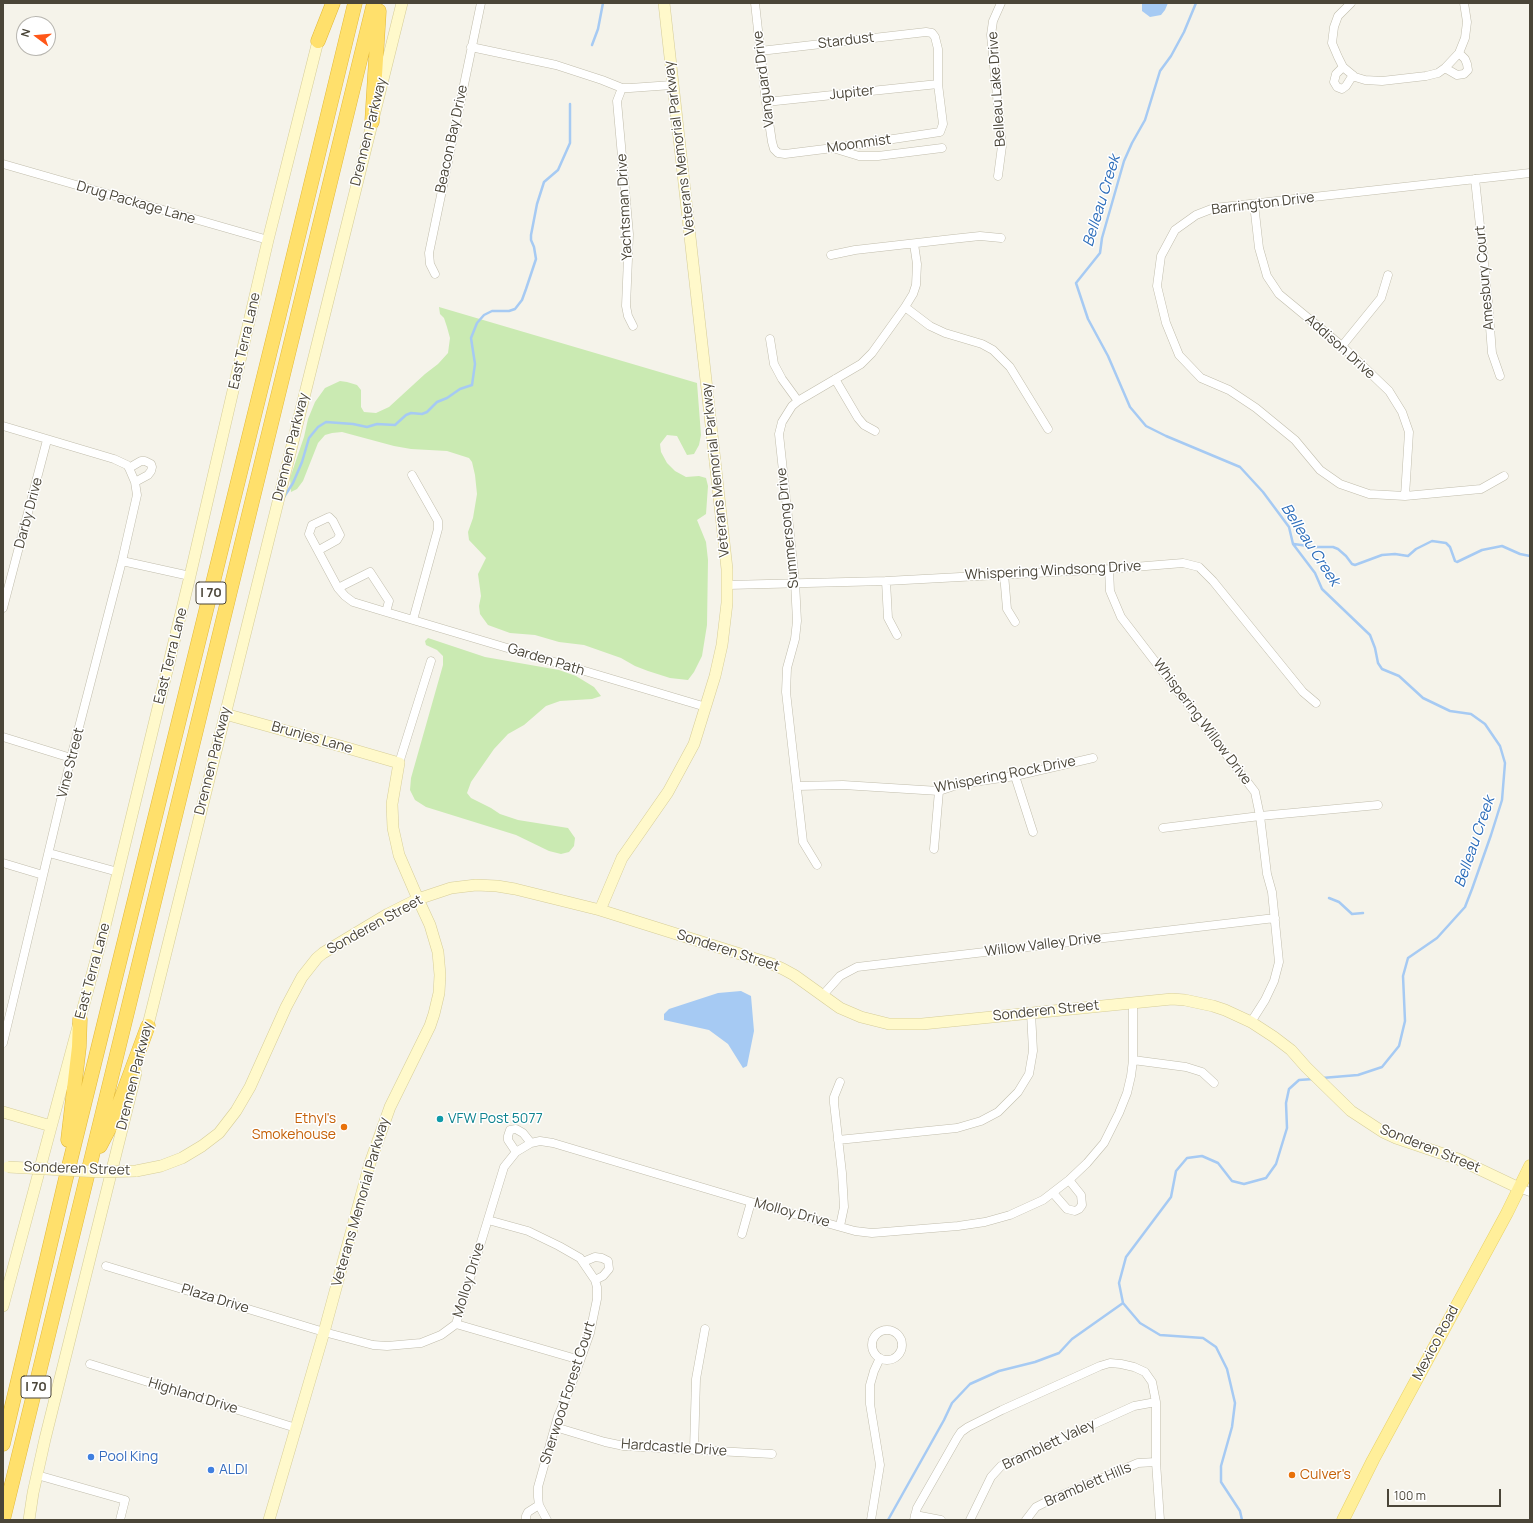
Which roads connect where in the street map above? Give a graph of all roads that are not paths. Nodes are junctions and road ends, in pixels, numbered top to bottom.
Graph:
1 (326, 3) edge
2 (333, 3) edge
3 (355, 3) edge
4 (374, 3) edge
5 (379, 3) edge
6 (402, 3) edge
7 (481, 3) edge
8 (664, 3) edge
9 (755, 3) edge
10 (1001, 3) edge
11 (1464, 3) edge
12 (1348, 5) edge
13 (318, 41) junction
14 (471, 47) junction
15 (760, 51) junction
16 (1459, 53) junction
17 (1343, 67) junction
18 (1445, 68) junction
19 (1353, 76) junction
20 (672, 84) junction
21 (938, 84) junction
22 (622, 88) junction
23 (766, 102) junction
24 (372, 122) junction
25 (833, 148) junction
26 (942, 148) dead end
27 (778, 153) joint
28 (3, 164) edge
29 (1530, 173) edge
30 (998, 176) dead end
31 (1475, 179) junction
32 (1254, 204) junction
33 (1001, 238) dead end
34 (268, 240) junction
35 (914, 244) junction
36 (831, 256) dead end
37 (434, 274) dead end
38 (1388, 275) dead end
39 (905, 307) junction
40 (633, 326) dead end
41 (770, 339) dead end
42 (1342, 346) junction
43 (1500, 376) dead end
44 (835, 379) junction
45 (798, 401) junction
46 (3, 426) edge
47 (1048, 430) dead end
48 (875, 431) dead end
49 (47, 440) junction
50 (129, 468) junction
51 (412, 475) dead end
52 (1504, 476) dead end
53 (135, 482) junction
54 (1405, 496) junction
55 (319, 550) dead end
56 (122, 562) junction
57 (1109, 569) junction
58 (1004, 574) junction
59 (190, 576) junction
60 (886, 581) junction
61 (795, 582) junction
62 (728, 585) junction
63 (338, 588) junction
64 (3, 608) edge
65 (386, 612) junction
66 (413, 620) junction
67 (1015, 622) dead end
68 (897, 635) dead end
69 (431, 661) dead end
70 (1316, 703) dead end
71 (706, 707) junction
72 (225, 714) junction
73 (3, 737) edge
74 (71, 758) junction
75 (1093, 758) dead end
76 (399, 763) junction
77 (1015, 776) junction
78 (797, 786) junction
79 (939, 790) junction
80 (1378, 806) dead end
81 (1260, 816) junction
82 (1163, 828) dead end
83 (1033, 832) dead end
84 (934, 850) dead end
85 (49, 853) junction
86 (3, 863) edge
87 (817, 865) dead end
88 (118, 872) junction
89 (43, 875) junction
90 (418, 899) junction
91 (600, 910) junction
92 (1275, 918) junction
93 (822, 996) junction
94 (1133, 1003) junction
95 (1031, 1013) junction
96 (80, 1019) junction
97 (6, 1020) edge
98 (1251, 1022) junction
99 (148, 1026) junction
100 (3, 1043) edge
101 (1133, 1060) junction
102 (840, 1082) dead end
103 (1214, 1083) dead end
104 (3, 1112) edge
105 (51, 1126) junction
106 (838, 1140) junction
107 (531, 1143) junction
108 (516, 1152) junction
109 (90, 1166) junction
110 (1530, 1166) edge
111 (5, 1167) edge
112 (1069, 1180) junction
113 (65, 1182) junction
114 (1525, 1190) edge
115 (1053, 1193) junction
116 (751, 1202) junction
117 (488, 1220) junction
118 (840, 1226) junction
119 (742, 1234) dead end
120 (583, 1262) junction
121 (106, 1266) dead end
122 (595, 1280) junction
123 (3, 1306) edge
124 (456, 1324) junction
125 (705, 1329) dead end
126 (324, 1332) junction
127 (880, 1358) dead end
128 (580, 1360) junction
129 (90, 1364) dead end
130 (1156, 1402) junction
131 (555, 1427) junction
132 (296, 1428) junction
133 (3, 1444) edge
134 (694, 1450) junction
135 (772, 1454) dead end
136 (1156, 1462) junction
137 (37, 1475) junction
138 (539, 1505) junction
139 (915, 1518) edge
140 (3, 1520) edge
141 (29, 1520) edge
142 (120, 1520) edge
143 (269, 1520) edge
144 (526, 1520) edge
145 (547, 1520) edge
146 (871, 1520) edge
147 (941, 1520) edge
148 (970, 1520) edge
149 (1026, 1520) edge
150 (1160, 1520) edge
151 (1343, 1520) edge

1 - 13 street, East Terra Lane
2 - 13 highway
3 - 113 highway, I 70
4 - 109 highway, I 70
5 - 24 highway
6 - 24 street, Drennen Parkway
7 - 14 street, Beacon Bay Drive
8 - 20 street, Veterans Memorial Parkway
9 - 15 street, Vanguard Drive
10 - 30 street, Belleau Lake Drive
11 - 16 street
12 - 17 street
13 - 34 street, East Terra Lane
14 - 22 street
14 - 37 street, Beacon Bay Drive
15 - 21 street, Stardust
15 - 23 street, Vanguard Drive
16 - 18 street
16 - 18 street
17 - 19 street
17 - 19 street
18 - 19 street
20 - 22 street
20 - 62 street, Veterans Memorial Parkway
21 - 23 street, Jupiter
21 - 25 street, Moonmist
22 - 40 street, Yachtsman Drive
23 - 27 street, Vanguard Drive
24 - 72 street, Drennen Parkway
25 - 26 street
25 - 27 street, Moonmist
28 - 34 street, Drug Package Lane
29 - 31 street, Barrington Drive
31 - 32 street, Barrington Drive
31 - 43 street, Amesbury Court
32 - 42 street, Addison Drive
32 - 54 street, Barrington Drive
33 - 35 street
34 - 59 street, East Terra Lane
35 - 36 street
35 - 39 street, Summersong Drive
38 - 42 street
39 - 44 street, Summersong Drive
39 - 47 street
41 - 45 street
42 - 54 street, Addison Drive
44 - 45 street, Summersong Drive
44 - 48 street
45 - 61 street, Summersong Drive
46 - 49 street
49 - 50 street
49 - 64 street, Darby Drive
50 - 53 street, Vine Street
50 - 53 street
51 - 66 street
52 - 54 street, Barrington Drive
53 - 56 street, Vine Street
55 - 63 street
56 - 59 street
56 - 74 street, Vine Street
57 - 58 street, Whispering Windsong Drive
57 - 70 street, Whispering Windsong Drive
57 - 81 street, Whispering Willow Drive
58 - 60 street, Whispering Windsong Drive
58 - 67 street
59 - 88 street, East Terra Lane
60 - 61 street, Whispering Windsong Drive
60 - 68 street
61 - 62 street, Whispering Windsong Drive
61 - 78 street, Summersong Drive
62 - 71 street, Veterans Memorial Parkway
63 - 65 street, Garden Path
63 - 65 street
65 - 66 street, Garden Path
66 - 71 street, Garden Path
69 - 76 street, Veterans Memorial Parkway
71 - 91 street, Veterans Memorial Parkway
72 - 76 street, Brunjes Lane
72 - 99 street, Drennen Parkway
73 - 74 street
74 - 85 street, Vine Street
75 - 77 street, Whispering Rock Drive
76 - 90 street, Veterans Memorial Parkway
77 - 79 street, Whispering Rock Drive
77 - 83 street
78 - 79 street, Whispering Rock Drive
78 - 87 street, Summersong Drive
79 - 84 street
80 - 81 street
81 - 82 street
81 - 92 street, Whispering Willow Drive
85 - 88 street
85 - 89 street, Vine Street
86 - 89 street
88 - 96 street, East Terra Lane
89 - 97 street, Vine Street
90 - 91 street, Sonderen Street
90 - 111 street, Sonderen Street, bridge
90 - 126 street, Veterans Memorial Parkway
91 - 93 street, Sonderen Street
92 - 93 street, Willow Valley Drive
92 - 98 street, Whispering Willow Drive
93 - 95 street, Sonderen Street
94 - 95 street, Sonderen Street
94 - 98 street, Sonderen Street
94 - 101 street, Molloy Drive
95 - 106 street
96 - 105 street, East Terra Lane
96 - 113 highway
97 - 100 street, Vine Street
98 - 114 street, Sonderen Street
99 - 109 highway
99 - 137 street, Drennen Parkway
101 - 103 street
101 - 112 street, Molloy Drive
102 - 106 street
104 - 105 street
105 - 123 street, East Terra Lane
106 - 118 street
107 - 108 street, Molloy Drive
107 - 108 street
107 - 116 street, Molloy Drive
108 - 117 street, Molloy Drive
109 - 140 highway, I 70
110 - 114 main road, Mexico Road
112 - 115 street, Molloy Drive
112 - 115 street
113 - 133 highway, I 70
114 - 151 main road, Mexico Road
115 - 118 street, Molloy Drive
116 - 118 street, Molloy Drive
116 - 119 street
117 - 120 street, Sherwood Forest Court
117 - 124 street, Molloy Drive
120 - 122 street, Sherwood Forest Court
120 - 122 street
121 - 126 street, Plaza Drive
122 - 128 street, Sherwood Forest Court
124 - 126 street, Molloy Drive
124 - 128 street
125 - 134 street
126 - 132 street, Veterans Memorial Parkway
127 - 146 street
128 - 131 street, Sherwood Forest Court
129 - 132 street, Highland Drive
130 - 136 street
130 - 139 street
130 - 148 street, Bramblett Valey
131 - 134 street, Hardcastle Drive
131 - 138 street, Sherwood Forest Court
132 - 143 street, Veterans Memorial Parkway
134 - 135 street, Hardcastle Drive
136 - 149 street, Bramblett Hills
136 - 150 street
137 - 141 street, Drennen Parkway
137 - 142 street
138 - 144 street
138 - 145 street, Sherwood Forest Court
139 - 147 street

